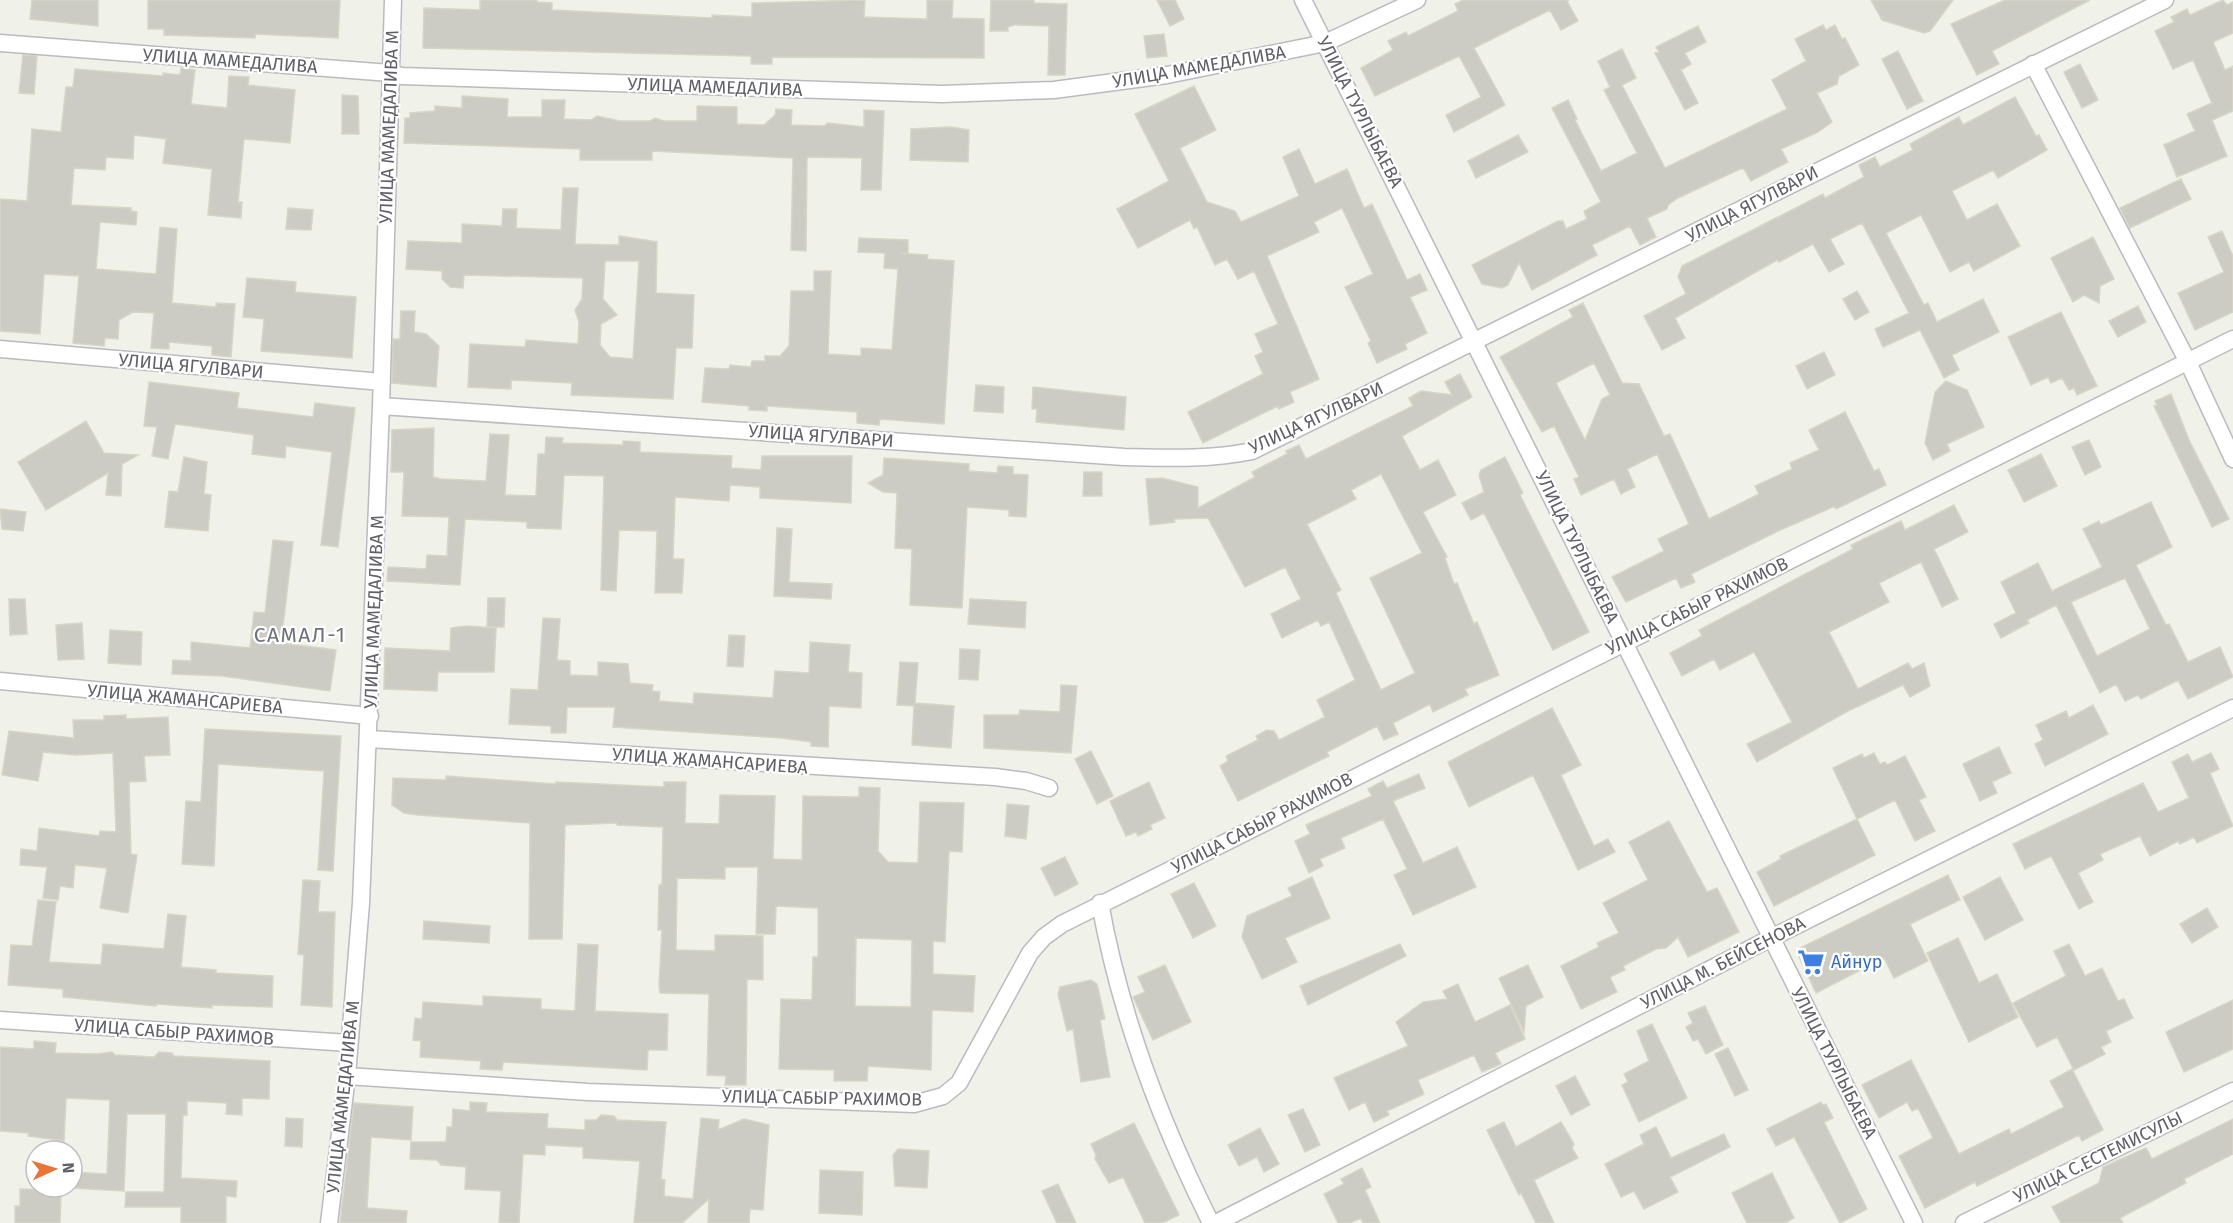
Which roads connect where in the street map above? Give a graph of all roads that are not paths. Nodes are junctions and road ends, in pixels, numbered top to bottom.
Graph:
1 (393, 0) edge
2 (1303, 0) edge
3 (1417, 0) edge
4 (2165, 0) edge
5 (0, 43) edge
6 (1325, 43) junction
7 (2033, 64) junction
8 (390, 73) junction
9 (2233, 339) edge
10 (1476, 341) junction
11 (0, 349) edge
12 (2188, 362) junction
13 (382, 382) junction
14 (381, 406) junction
15 (2233, 459) edge
16 (1624, 642) junction
17 (0, 681) edge
18 (2233, 708) edge
19 (370, 716) junction
20 (369, 739) junction
21 (1049, 788) dead end
22 (1100, 903) junction
23 (1771, 939) junction
24 (0, 1020) edge
25 (349, 1043) junction
26 (346, 1076) junction
27 (2233, 1091) edge
28 (329, 1223) edge
29 (1211, 1223) edge
30 (1216, 1223) edge
31 (1914, 1223) edge
32 (1964, 1223) edge

1 - 8 street, УЛИЦА МАМЕДАЛИВА М
2 - 6 street, УЛИЦА ТУРЛЫБАЕВА
3 - 6 street, УЛИЦА МАМЕДАЛИВА
4 - 7 street, УЛИЦА ЯГУЛВАРИ
5 - 8 street, УЛИЦА МАМЕДАЛИВА
6 - 8 street, УЛИЦА МАМЕДАЛИВА
6 - 10 street, УЛИЦА ТУРЛЫБАЕВА
7 - 10 street, УЛИЦА ЯГУЛВАРИ
7 - 12 street
8 - 13 street, УЛИЦА МАМЕДАЛИВА М
9 - 12 street, УЛИЦА САБЫР РАХИМОВ
10 - 14 street, УЛИЦА ЯГУЛВАРИ
10 - 16 street, УЛИЦА ТУРЛЫБАЕВА
11 - 13 street, УЛИЦА ЯГУЛВАРИ
12 - 15 street
12 - 16 street, УЛИЦА САБЫР РАХИМОВ
13 - 14 street, УЛИЦА МАМЕДАЛИВА М
14 - 19 street, УЛИЦА МАМЕДАЛИВА М
16 - 22 street, УЛИЦА САБЫР РАХИМОВ
16 - 23 street, УЛИЦА ТУРЛЫБАЕВА
17 - 19 street, УЛИЦА ЖАМАНСАРИЕВА
18 - 23 street, УЛИЦА М. БЕЙСЕНОВА
19 - 20 street, УЛИЦА МАМЕДАЛИВА М
20 - 21 street, УЛИЦА ЖАМАНСАРИЕВА
20 - 25 street, УЛИЦА МАМЕДАЛИВА М
22 - 26 street, УЛИЦА САБЫР РАХИМОВ
22 - 29 street
23 - 30 street, УЛИЦА М. БЕЙСЕНОВА
23 - 31 street, УЛИЦА ТУРЛЫБАЕВА
24 - 25 street, УЛИЦА САБЫР РАХИМОВ
25 - 26 street, УЛИЦА МАМЕДАЛИВА М
26 - 28 street, УЛИЦА МАМЕДАЛИВА М
27 - 32 street, УЛИЦА С.ЕСТЕМИСУЛЫ

